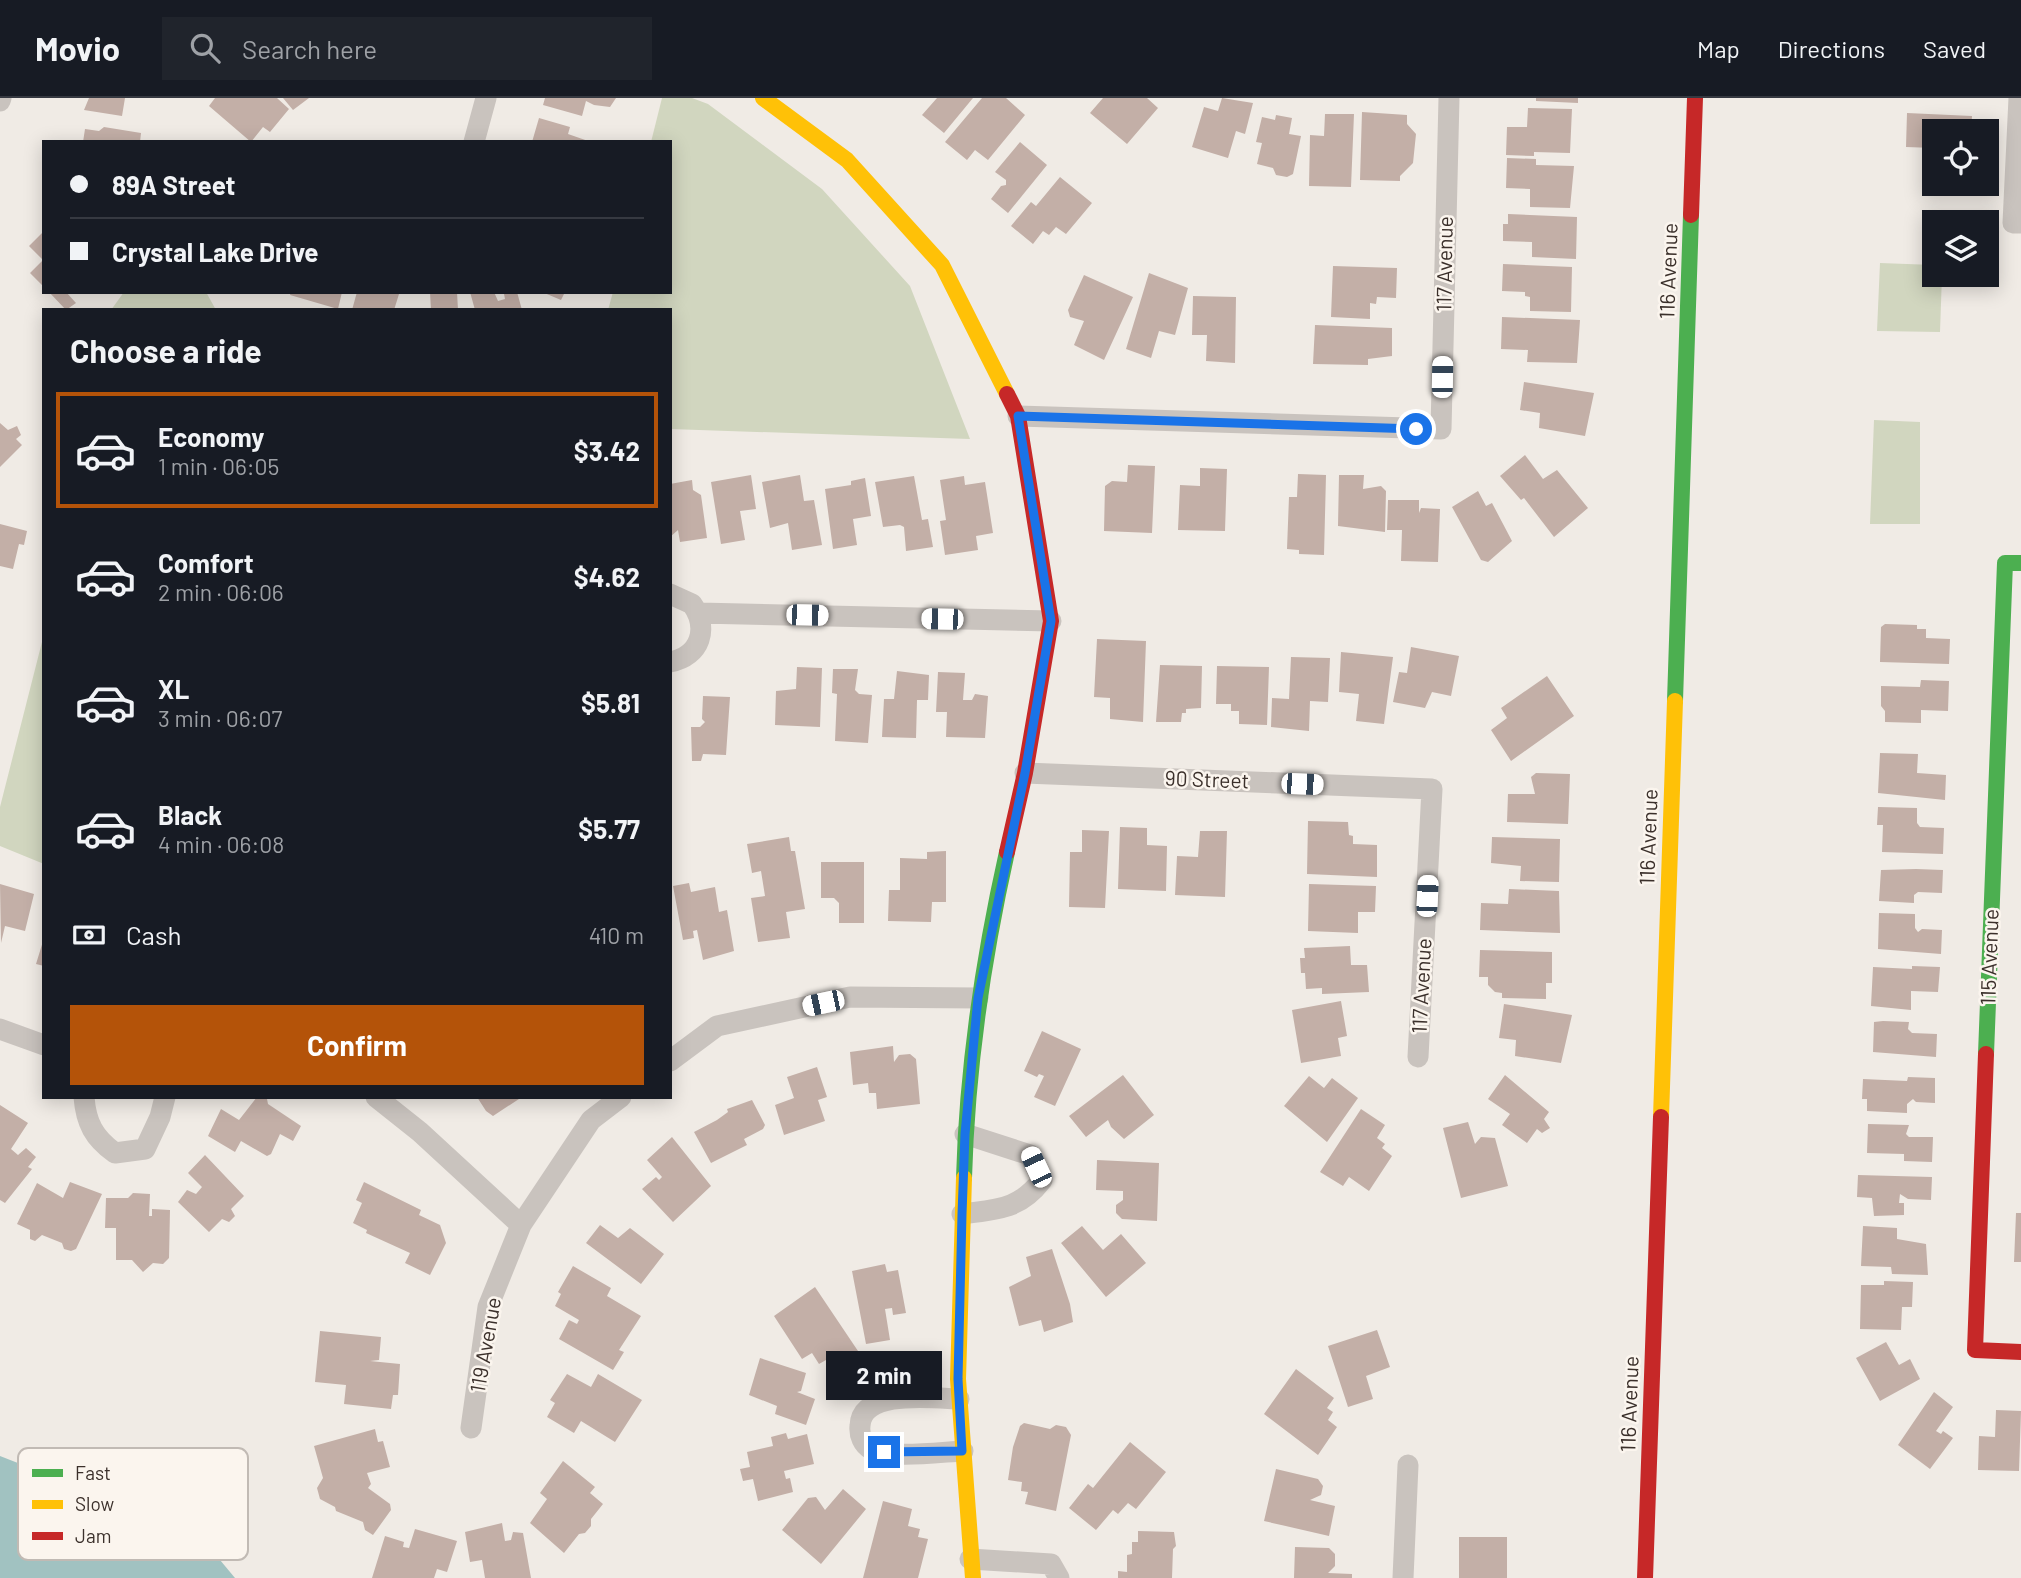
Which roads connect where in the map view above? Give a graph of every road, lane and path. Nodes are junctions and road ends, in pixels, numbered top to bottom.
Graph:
1 (486, 98) edge
2 (763, 98) edge
3 (1449, 98) edge
4 (1695, 98) edge
5 (2019, 98) edge
6 (475, 140) edge
7 (2017, 223) edge
8 (1018, 416) junction
9 (2013, 563) edge
10 (672, 594) edge
11 (699, 613) junction
12 (1051, 621) junction
13 (672, 661) edge
14 (1025, 773) junction
15 (1432, 789) joint
16 (978, 998) junction
17 (0, 1028) edge
18 (42, 1044) edge
19 (1418, 1057) dead end
20 (672, 1060) edge
21 (84, 1099) edge
22 (164, 1099) edge
23 (379, 1099) edge
24 (618, 1099) edge
25 (965, 1134) junction
26 (962, 1214) junction
27 (521, 1225) junction
28 (2021, 1352) edge
29 (959, 1399) junction
30 (471, 1428) dead end
31 (962, 1451) junction
32 (1408, 1465) dead end
33 (971, 1568) edge
34 (1059, 1578) edge
35 (1403, 1578) edge
36 (1645, 1578) edge

1 - 6 street
2 - 8 street
3 - 8 street, 117 Avenue
4 - 36 street, 116 Avenue
5 - 7 street
8 - 12 street
9 - 28 street, 115 Avenue
10 - 11 street
11 - 12 street
11 - 13 street
12 - 14 street
14 - 15 street, 90 Street
14 - 16 street
15 - 19 street, 117 Avenue
16 - 20 street
16 - 25 street
17 - 18 street
21 - 22 street
23 - 27 street
24 - 27 street, 119 Avenue
25 - 26 street
25 - 26 street
26 - 29 street
27 - 30 street, 119 Avenue
29 - 31 street
29 - 31 street
31 - 33 street
32 - 35 street
33 - 34 street

